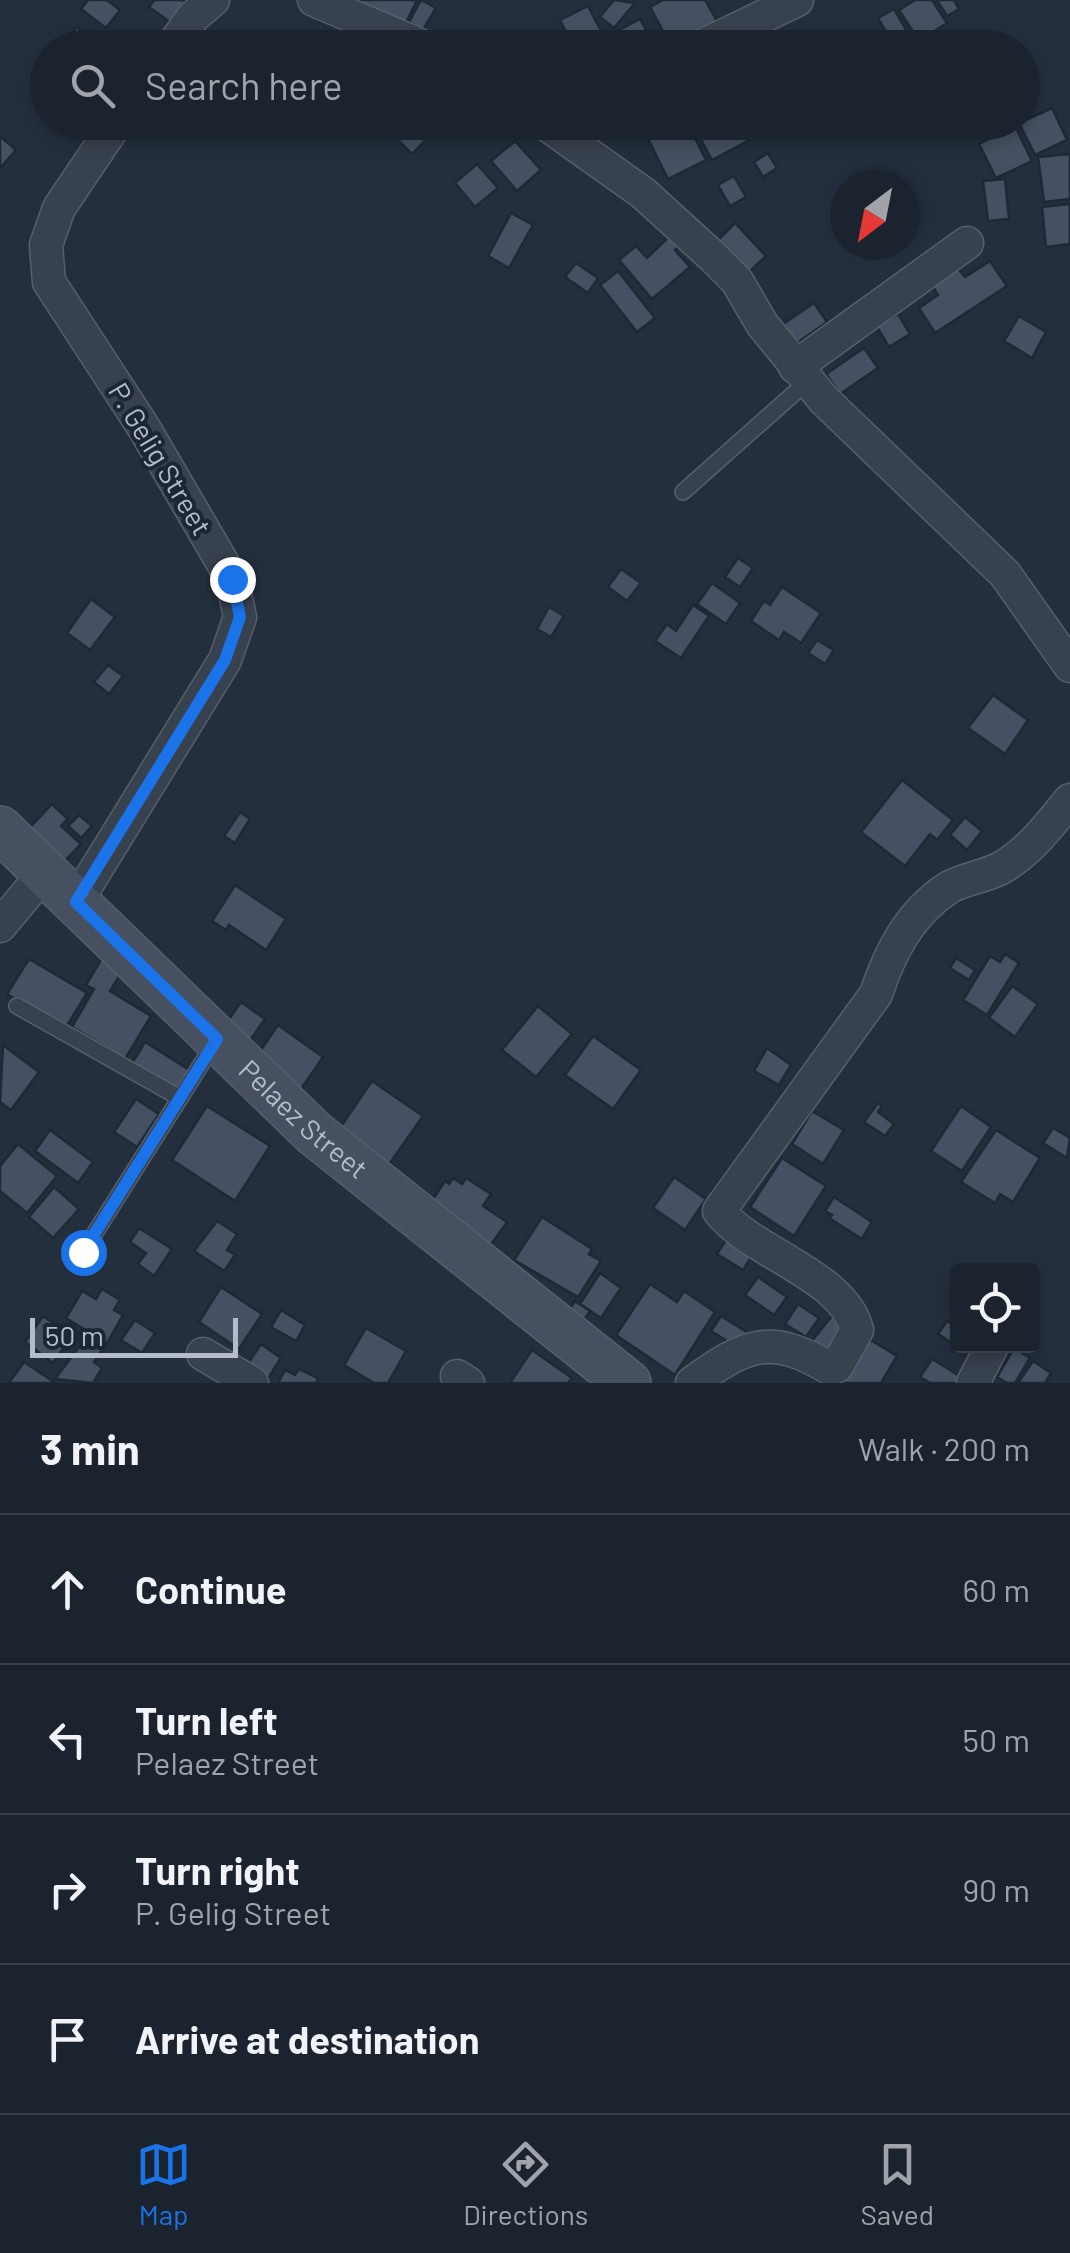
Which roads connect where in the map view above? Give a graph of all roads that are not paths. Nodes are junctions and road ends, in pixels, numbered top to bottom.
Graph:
1 (213, 0) edge
2 (314, 0) edge
3 (797, 0) edge
4 (184, 30) edge
5 (384, 30) edge
6 (735, 30) edge
7 (105, 140) edge
8 (569, 140) edge
9 (967, 243) dead end
10 (802, 374) junction
11 (683, 492) dead end
12 (1070, 666) edge
13 (1070, 800) edge
14 (0, 829) edge
15 (60, 887) junction
16 (0, 926) edge
17 (16, 1006) dead end
18 (217, 1039) junction
19 (180, 1098) junction
20 (83, 1252) dead end
21 (988, 1353) edge
22 (204, 1354) dead end
23 (252, 1383) edge
24 (628, 1383) edge
25 (692, 1383) edge
26 (972, 1383) edge

1 - 4 street
2 - 5 street
3 - 6 street
7 - 15 street, P. Gelig Street
8 - 10 street
9 - 10 street
10 - 11 lane
10 - 12 street
13 - 25 street
14 - 15 street, Pelaez Street
15 - 16 street, P. Gelig Street
15 - 18 street, Pelaez Street
17 - 19 lane
18 - 19 lane
18 - 24 street, Pelaez Street
19 - 20 lane
21 - 26 street
22 - 23 street

